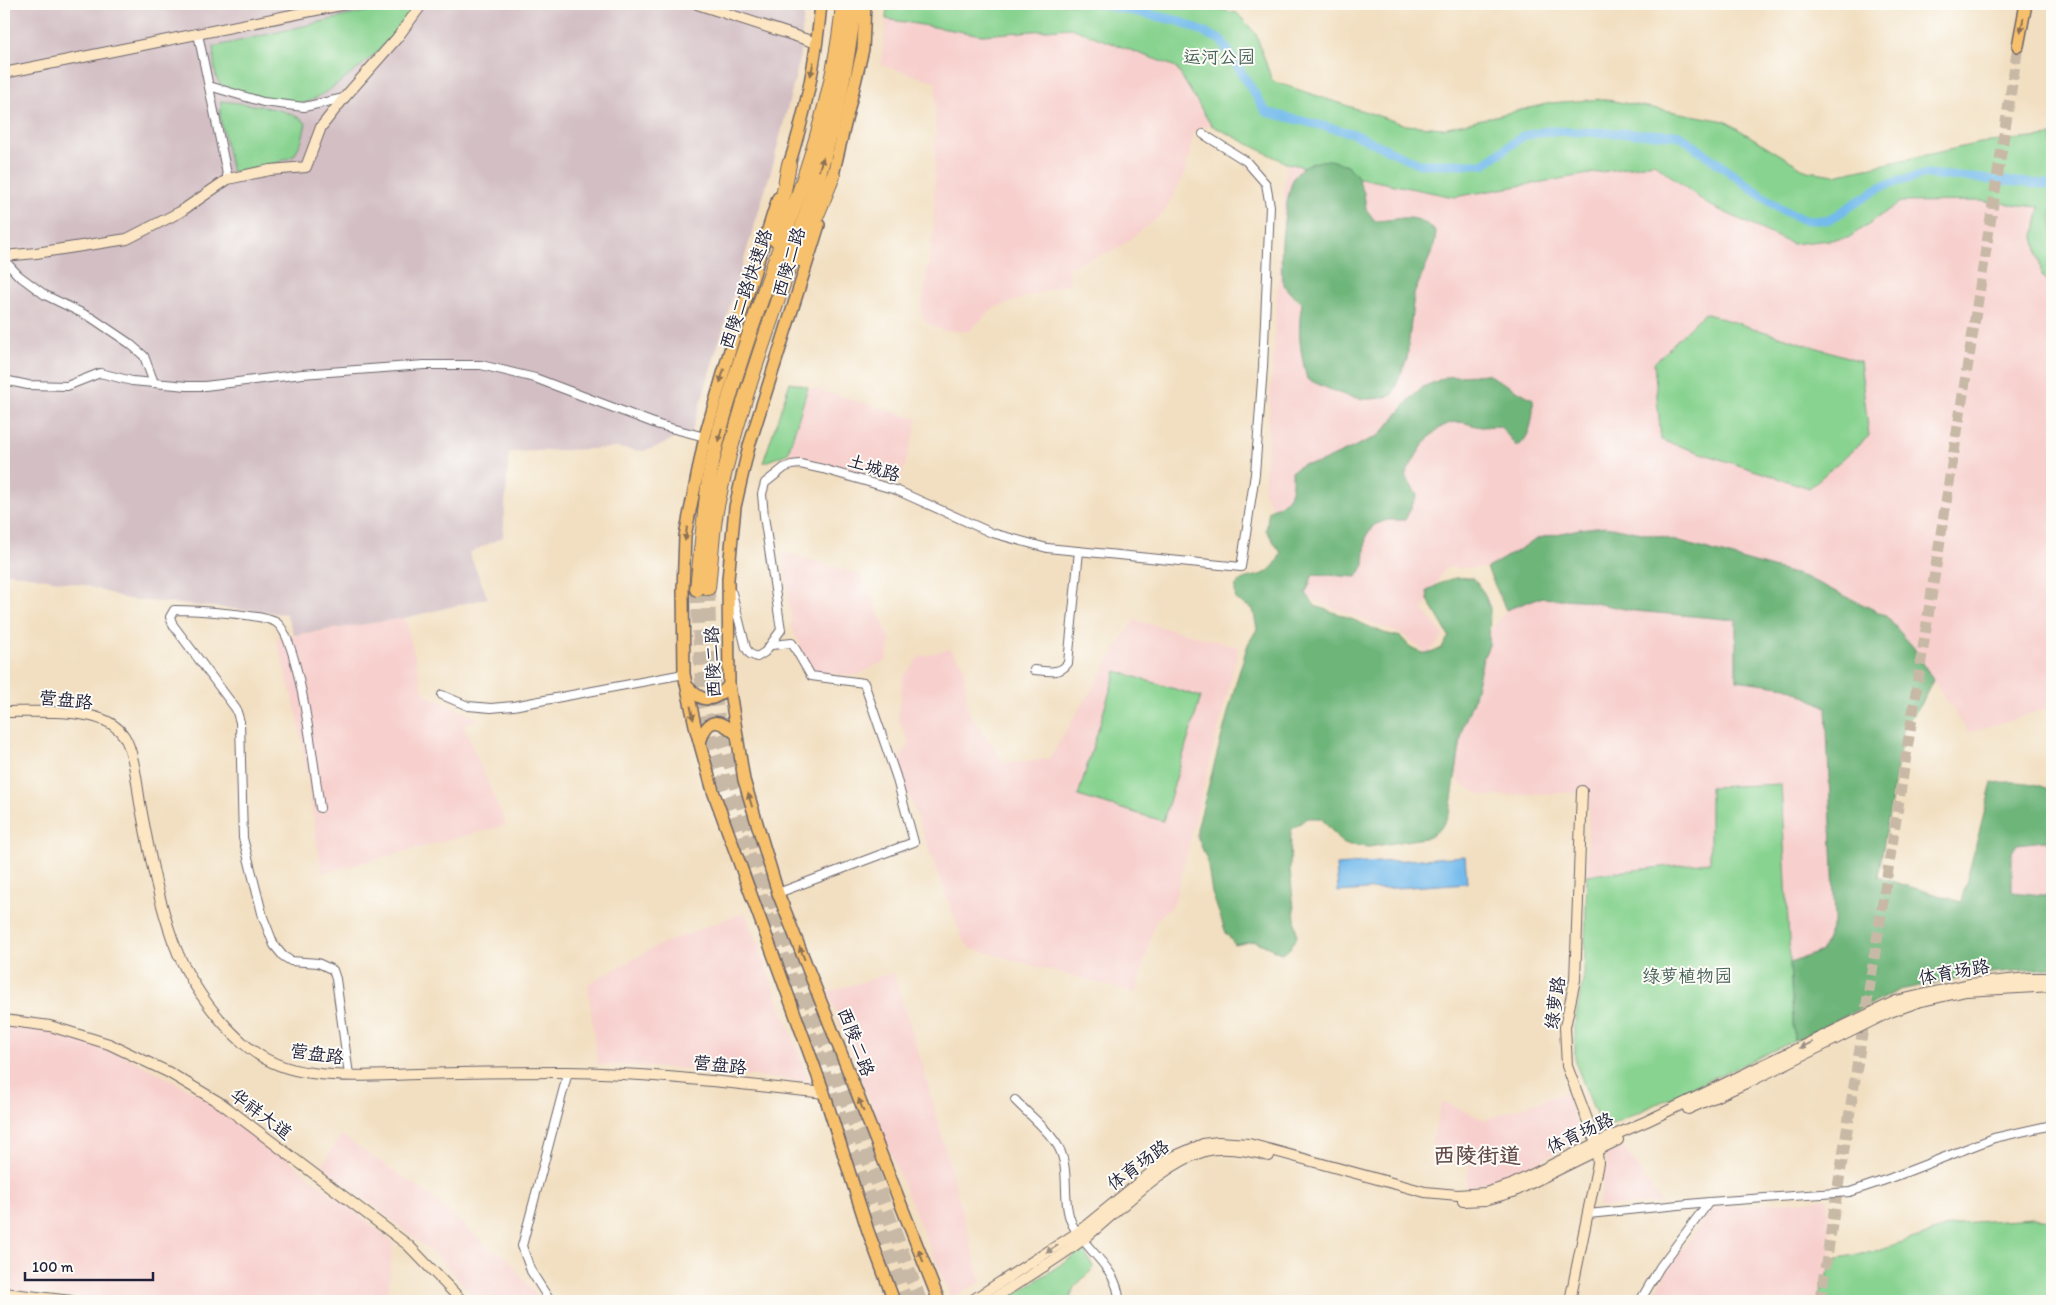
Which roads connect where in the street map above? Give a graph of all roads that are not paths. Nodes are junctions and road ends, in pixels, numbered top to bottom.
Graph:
1 (346, 4) edge
2 (422, 4) edge
3 (697, 4) edge
4 (821, 4) edge
5 (843, 4) edge
6 (854, 4) edge
7 (865, 4) edge
8 (2026, 4) edge
9 (198, 34) junction
10 (818, 43) junction
11 (2018, 46) tunnel mouth
12 (4, 73) edge
13 (209, 86) junction
14 (344, 98) junction
15 (1203, 134) dead end
16 (789, 164) junction
17 (833, 176) junction
18 (228, 179) junction
19 (801, 208) junction
20 (4, 258) edge
21 (761, 302) junction
22 (4, 380) edge
23 (751, 380) junction
24 (154, 383) junction
25 (705, 437) junction
26 (1079, 551) junction
27 (728, 579) junction
28 (772, 645) junction
29 (1034, 670) dead end
30 (684, 674) junction
31 (729, 685) junction
32 (687, 686) junction
33 (442, 694) dead end
34 (4, 712) edge
35 (736, 734) junction
36 (700, 743) junction
37 (1582, 792) dead end
38 (320, 808) dead end
39 (778, 893) junction
40 (2052, 978) edge
41 (2052, 986) edge
42 (4, 1020) edge
43 (568, 1072) junction
44 (349, 1075) junction
45 (824, 1093) junction
46 (1015, 1100) dead end
47 (2052, 1125) edge
48 (1596, 1147) junction
49 (1709, 1202) junction
50 (1588, 1214) junction
51 (1080, 1236) junction
52 (4, 1293) edge
53 (71, 1301) edge
54 (462, 1301) edge
55 (550, 1301) edge
56 (894, 1301) edge
57 (939, 1301) edge
58 (971, 1301) edge
59 (989, 1301) edge
60 (1118, 1301) edge
61 (1570, 1301) edge
62 (1640, 1301) edge

1 - 9 street
2 - 14 street
3 - 10 street
4 - 10 main road, 西陵二路
5 - 19 highway, 西陵二路快速路
19 -> 6 highway, 西陵二路快速路
7 - 17 main road, 西陵二路
8 -> 11 main road
9 - 12 street
9 - 13 street
10 -> 16 main road, 西陵二路
13 - 14 street
13 - 18 street
14 - 18 street
15 - 26 street, 土城路
16 - 21 highway
16 -> 25 main road, 西陵二路
17 - 23 highway
17 - 27 main road, 西陵二路
18 - 20 street
19 - 21 highway, 西陵二路快速路
19 - 23 highway, 西陵二路快速路
20 - 24 street
21 -> 23 highway, 西陵二路快速路
22 - 24 street
24 - 25 street
25 -> 30 main road, 西陵二路
26 - 28 street, 土城路
26 - 29 street
27 - 28 street
27 - 31 main road, 西陵二路
28 - 39 street
30 - 32 main road, 西陵二路
30 - 33 street
31 - 32 main road
31 - 35 main road, 西陵二路
32 -> 36 main road, 西陵二路
34 - 44 street, 营盘路
35 - 36 main road
39 -> 35 main road, 西陵二路
36 - 45 main road, 西陵二路
37 - 48 street, 绿萝路
38 - 44 street
57 -> 39 main road, 西陵二路
40 -> 48 street, 体育场路
41 - 48 street, 体育场路
42 - 54 street, 华祥大道
43 - 44 street, 营盘路
43 - 45 street, 营盘路
43 - 55 street
45 - 56 main road, 西陵二路
46 - 51 street
47 - 49 street
48 - 50 street, 绿萝路
48 - 51 street, 体育场路
49 - 50 street
49 - 62 street
50 - 61 street, 绿萝路
51 -> 58 street, 体育场路
51 - 59 street, 体育场路
51 - 60 street
52 - 53 street

